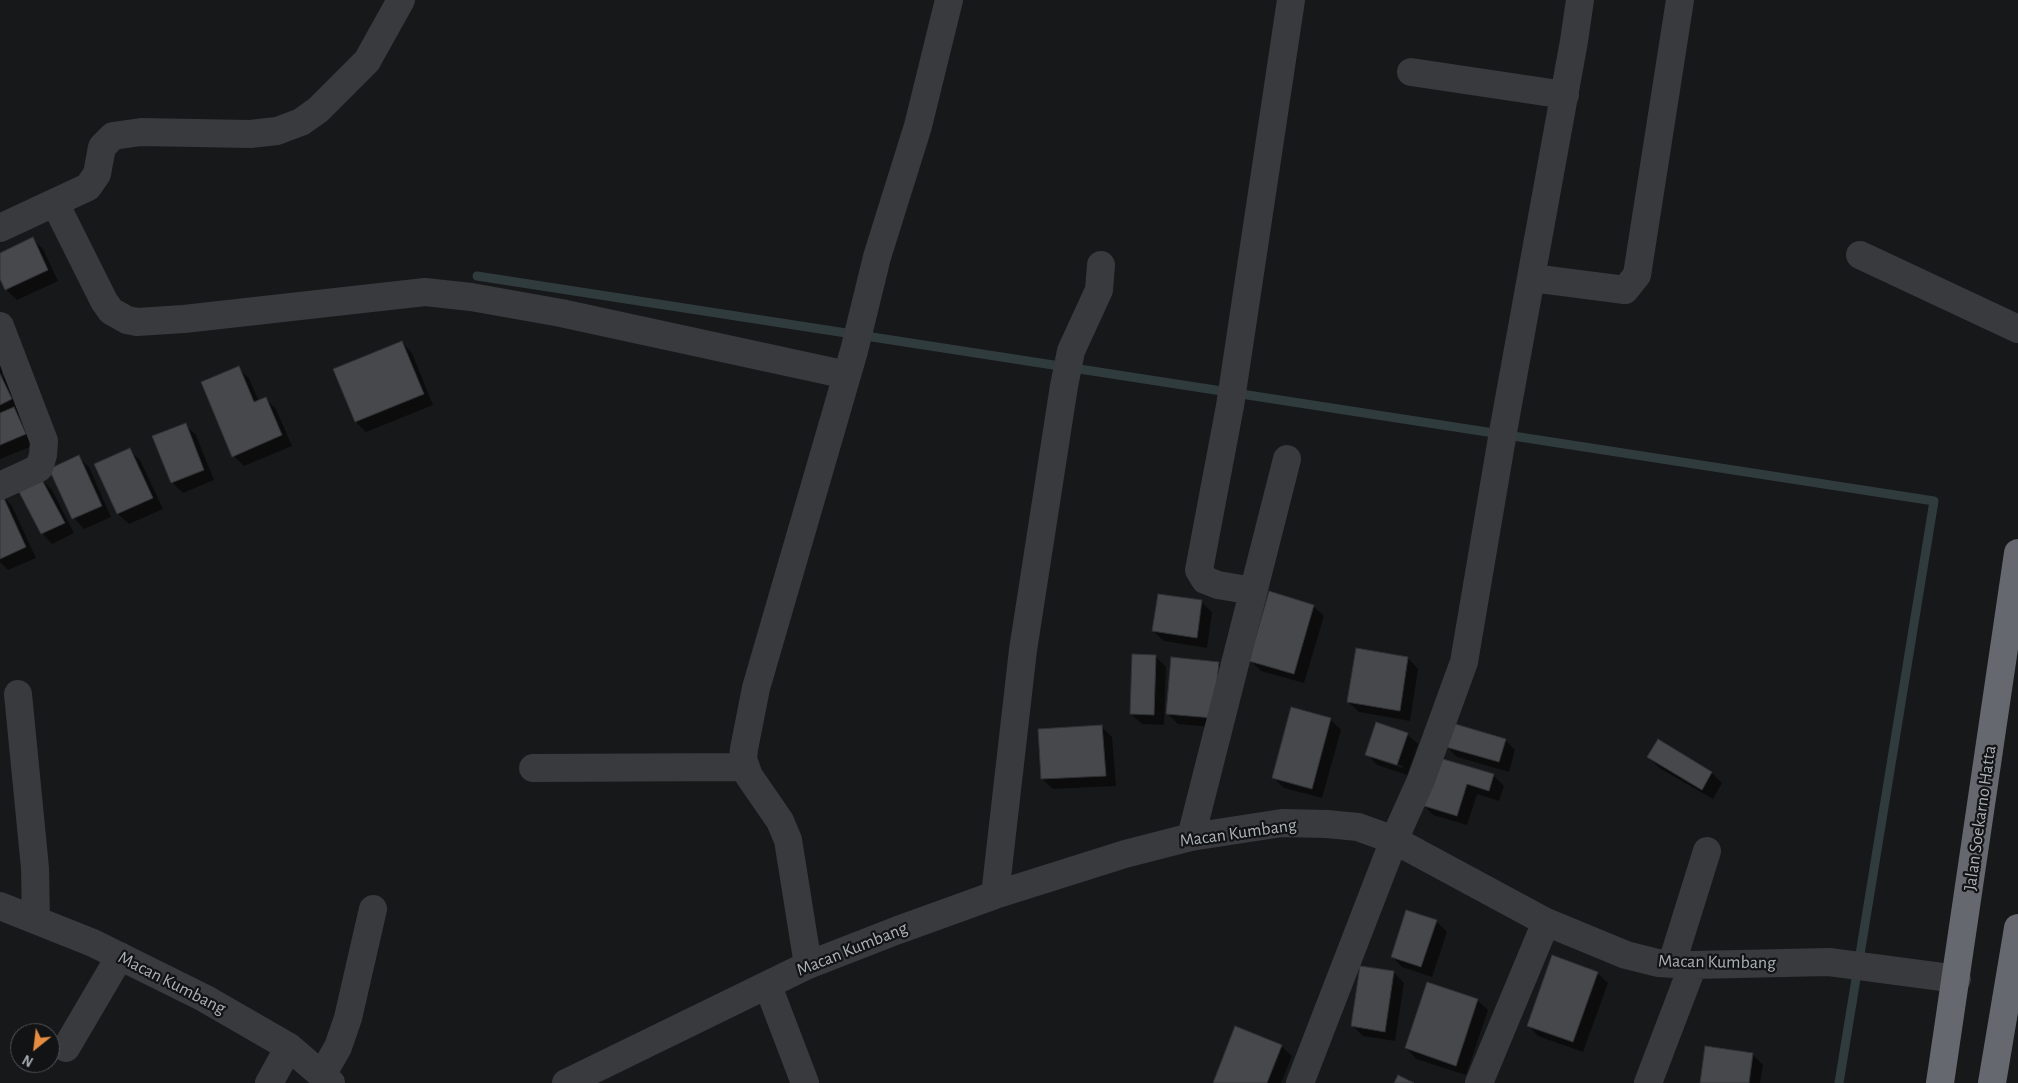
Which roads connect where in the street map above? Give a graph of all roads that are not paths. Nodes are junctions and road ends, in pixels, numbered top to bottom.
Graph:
1 (401, 0) edge
2 (949, 0) edge
3 (1290, 0) edge
4 (1580, 0) edge
5 (1680, 0) edge
6 (1411, 72) dead end
7 (1565, 95) junction
8 (55, 203) junction
9 (0, 228) edge
10 (1860, 255) dead end
11 (1100, 265) dead end
12 (1532, 278) junction
13 (0, 326) edge
14 (2018, 329) edge
15 (854, 353) junction
16 (1287, 460) dead end
17 (0, 486) edge
18 (2018, 553) edge
19 (1253, 591) junction
20 (18, 694) dead end
21 (745, 767) junction
22 (533, 768) dead end
23 (1192, 837) junction
24 (1394, 840) junction
25 (1707, 851) dead end
26 (995, 895) junction
27 (0, 906) edge
28 (373, 909) dead end
29 (36, 920) junction
30 (1546, 922) junction
31 (2018, 928) edge
32 (120, 956) junction
33 (1682, 964) junction
34 (808, 965) junction
35 (1957, 978) junction
36 (768, 986) junction
37 (289, 1047) junction
38 (66, 1048) dead end
39 (326, 1079) edge
40 (579, 1081) edge
41 (269, 1083) edge
42 (805, 1083) edge
43 (1300, 1083) edge
44 (1479, 1083) edge
45 (1648, 1083) edge
46 (1940, 1083) edge
47 (1992, 1083) edge

1 - 8 street
2 - 15 street
3 - 19 street
4 - 7 street
5 - 12 street
6 - 7 street
7 - 12 street
8 - 9 street
8 - 15 street
10 - 14 street
11 - 26 street
12 - 24 street
13 - 17 street
15 - 21 street
16 - 19 street
18 - 35 highway, Jalan Soekarno Hatta
19 - 23 street
20 - 29 street
21 - 22 street
21 - 34 street
23 - 24 street, Macan Kumbang
23 - 26 street, Macan Kumbang
24 - 30 street, Macan Kumbang
24 - 43 street
25 - 33 street
26 - 34 street, Macan Kumbang
27 - 29 street, Macan Kumbang
28 - 39 street
29 - 32 street, Macan Kumbang
30 - 33 street, Macan Kumbang
30 - 44 street
31 - 47 highway
32 - 37 street, Macan Kumbang
32 - 38 street
33 - 35 street, Macan Kumbang
33 - 45 street
34 - 36 street, Macan Kumbang
35 - 46 highway, Jalan Soekarno Hatta
36 - 40 street, Macan Kumbang
36 - 42 street
37 - 39 street, Macan Kumbang
37 - 41 street

